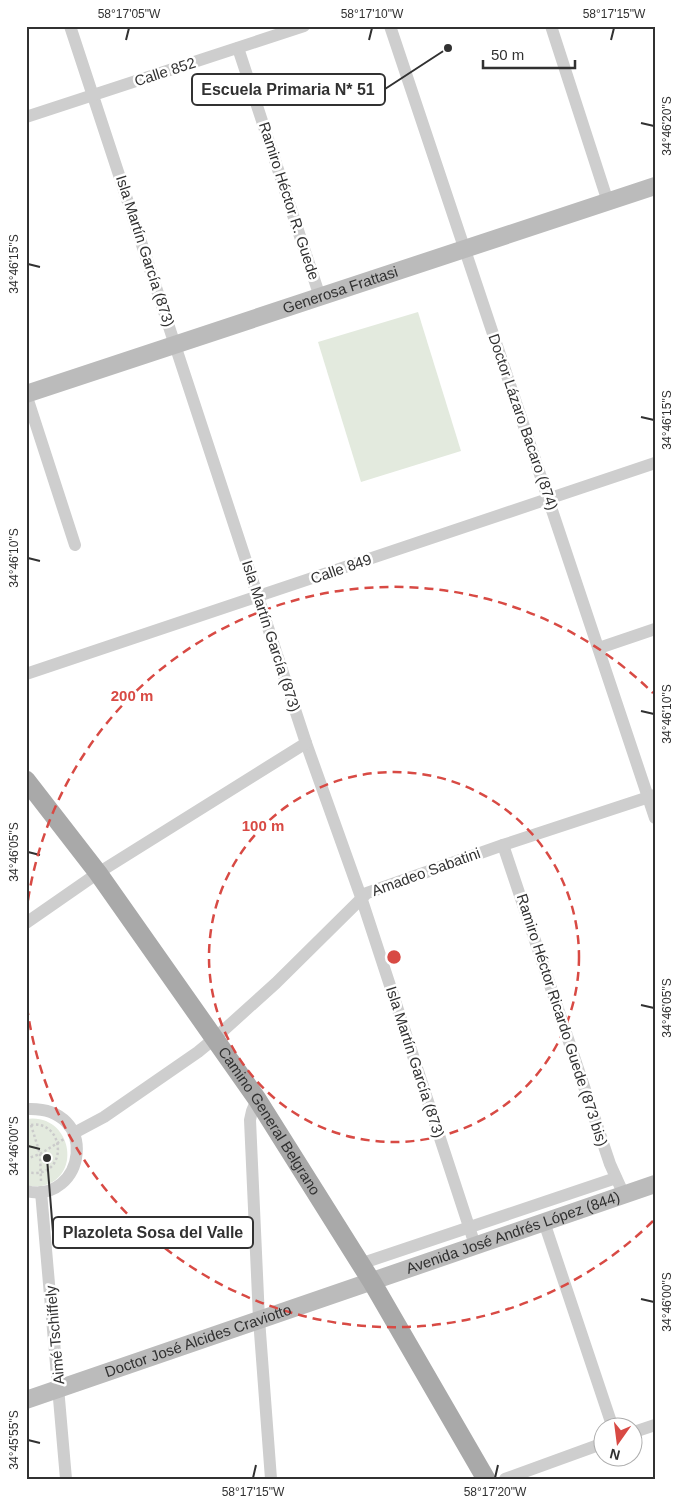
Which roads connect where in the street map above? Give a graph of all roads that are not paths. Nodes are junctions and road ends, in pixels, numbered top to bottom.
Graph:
1 (70, 26) edge
2 (304, 26) edge
3 (390, 26) edge
4 (551, 26) edge
5 (238, 48) junction
6 (94, 96) junction
7 (26, 117) edge
8 (655, 186) edge
9 (608, 202) junction
10 (464, 249) junction
11 (320, 297) junction
12 (176, 344) junction
13 (26, 394) edge
14 (655, 462) edge
15 (549, 498) junction
16 (75, 545) dead end
17 (258, 597) junction
18 (655, 629) edge
19 (599, 648) junction
20 (26, 674) edge
21 (306, 743) junction
22 (26, 780) edge
23 (651, 796) edge
24 (655, 818) edge
25 (504, 845) junction
26 (98, 873) junction
27 (361, 897) junction
28 (26, 924) edge
29 (216, 1038) junction
30 (257, 1099) junction
31 (27, 1114) edge
32 (74, 1133) junction
33 (616, 1178) junction
34 (655, 1184) edge
35 (26, 1191) edge
36 (41, 1192) junction
37 (624, 1195) junction
38 (544, 1222) junction
39 (470, 1227) junction
40 (476, 1245) junction
41 (360, 1264) junction
42 (372, 1282) junction
43 (259, 1319) junction
44 (60, 1388) junction
45 (26, 1400) edge
46 (610, 1418) edge
47 (594, 1447) edge
48 (66, 1479) edge
49 (271, 1479) edge
50 (486, 1479) edge
51 (505, 1479) edge

1 - 6 street, Isla Martín García (873)
2 - 5 street, Calle 852
3 - 10 street, Doctor Lázaro Bacaro (874)
4 - 9 street
5 - 6 street, Calle 852
5 - 11 street, Ramiro Héctor R. Guede
6 - 7 street, Calle 852
6 - 12 street, Isla Martín García (873)
8 - 9 main road, Generosa Frattasi
9 - 10 main road, Generosa Frattasi
10 - 11 main road, Generosa Frattasi
10 - 15 street, Doctor Lázaro Bacaro (874)
11 - 12 main road, Generosa Frattasi
12 - 13 main road, Generosa Frattasi
12 - 17 street, Isla Martín García (873)
13 - 16 street
14 - 15 street, Calle 849
15 - 17 street, Calle 849
15 - 19 street, Doctor Lázaro Bacaro (874)
17 - 20 street, Calle 849
17 - 21 street, Isla Martín García (873)
18 - 19 street
19 - 23 street, Doctor Lázaro Bacaro (874)
21 - 26 street
21 - 27 street, Isla Martín García (873)
22 - 26 main road, Camino General Belgrano
23 - 24 street, Doctor Lázaro Bacaro (874)
23 - 25 street, Amadeo Sabatini
25 - 27 street, Amadeo Sabatini
25 - 33 street, Ramiro Héctor Ricardo Guede (873 bis)
26 - 28 street
26 - 29 main road, Camino General Belgrano
27 - 29 street, Amadeo Sabatini
27 - 39 street, Isla Martín García (873)
29 - 30 main road, Camino General Belgrano
29 - 32 street, Amadeo Sabatini
30 - 41 main road, Camino General Belgrano
30 - 43 street
31 - 32 street
32 - 36 street
33 - 37 street, Ramiro Héctor Ricardo Guede (873 bis)
33 - 39 street
34 - 37 main road, Avenida José Andrés López (844)
35 - 36 street
36 - 44 street, Aimé Tschiffely
37 - 38 main road, Avenida José Andrés López (844)
38 - 40 main road, Avenida José Andrés López (844)
38 - 46 street
39 - 40 street, Isla Martín García (873)
39 - 41 street
40 - 42 main road, Avenida José Andrés López (844)
41 - 42 main road, Camino General Belgrano
42 - 43 main road, Doctor José Alcides Craviotto
42 - 50 main road, Camino General Belgrano
43 - 44 main road, Doctor José Alcides Craviotto
43 - 49 street
44 - 45 main road, Doctor José Alcides Craviotto
44 - 48 street, Aimé Tschiffely
47 - 51 street

